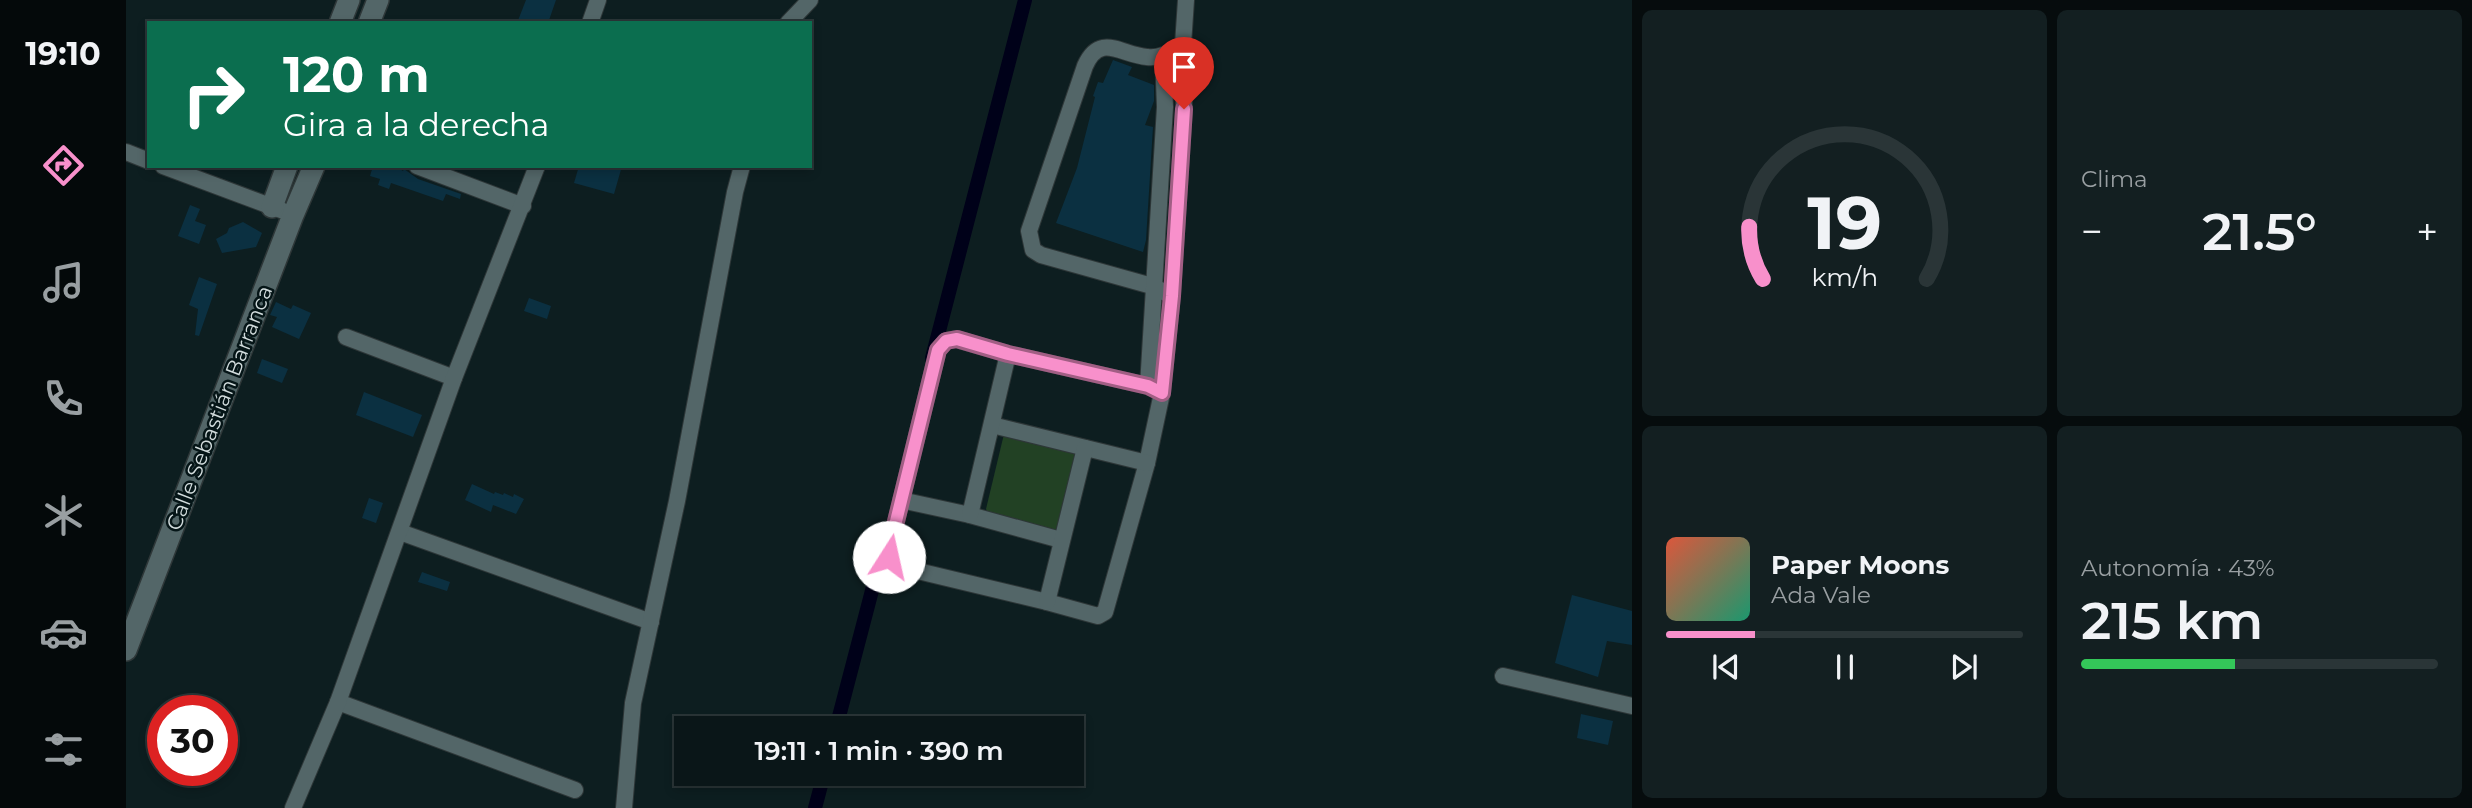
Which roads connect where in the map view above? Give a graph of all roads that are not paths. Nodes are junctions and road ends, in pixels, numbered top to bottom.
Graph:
1 (349, 0) edge
2 (378, 0) edge
3 (598, 0) edge
4 (810, 0) edge
5 (1186, 0) edge
6 (341, 21) edge
7 (370, 21) edge
8 (591, 21) edge
9 (790, 21) edge
10 (1183, 45) junction
11 (1163, 56) junction
12 (126, 152) edge
13 (147, 160) edge
14 (168, 168) edge
15 (286, 168) edge
16 (313, 168) edge
17 (422, 168) edge
18 (536, 168) edge
19 (742, 168) edge
20 (523, 206) junction
21 (272, 207) junction
22 (293, 215) junction
23 (1152, 286) junction
24 (1172, 296) junction
25 (346, 337) dead end
26 (1008, 354) junction
27 (454, 378) junction
28 (1155, 389) junction
29 (992, 425) junction
30 (1085, 448) junction
31 (1147, 463) junction
32 (901, 500) junction
33 (970, 515) junction
34 (400, 532) junction
35 (1061, 540) junction
36 (1047, 602) junction
37 (133, 612) edge
38 (651, 622) junction
39 (126, 650) edge
40 (1503, 676) dead end
41 (338, 702) junction
42 (1632, 706) edge
43 (575, 790) dead end
44 (293, 808) edge
45 (624, 808) edge

1 - 6 street
2 - 7 street
3 - 8 street
4 - 9 street
5 - 10 street
10 - 11 street
10 - 24 street
11 - 23 street
11 - 23 street
12 - 13 street
14 - 21 street
15 - 21 street
16 - 22 street, Calle Sebastián Barranca
17 - 20 street
18 - 20 street
19 - 38 street
20 - 27 street
21 - 22 street
22 - 37 street, Calle Sebastián Barranca
23 - 24 street
23 - 28 street
24 - 28 street
25 - 27 street
26 - 28 street
26 - 29 street
26 - 32 street
27 - 34 street
28 - 31 street
29 - 30 street
29 - 33 street
30 - 31 street
30 - 35 street
31 - 36 street
32 - 33 street
32 - 36 street
33 - 35 street
34 - 38 street
34 - 41 street
35 - 36 street
37 - 39 street, Calle Sebastián Barranca
38 - 45 street
40 - 42 street
41 - 43 street
41 - 44 street

